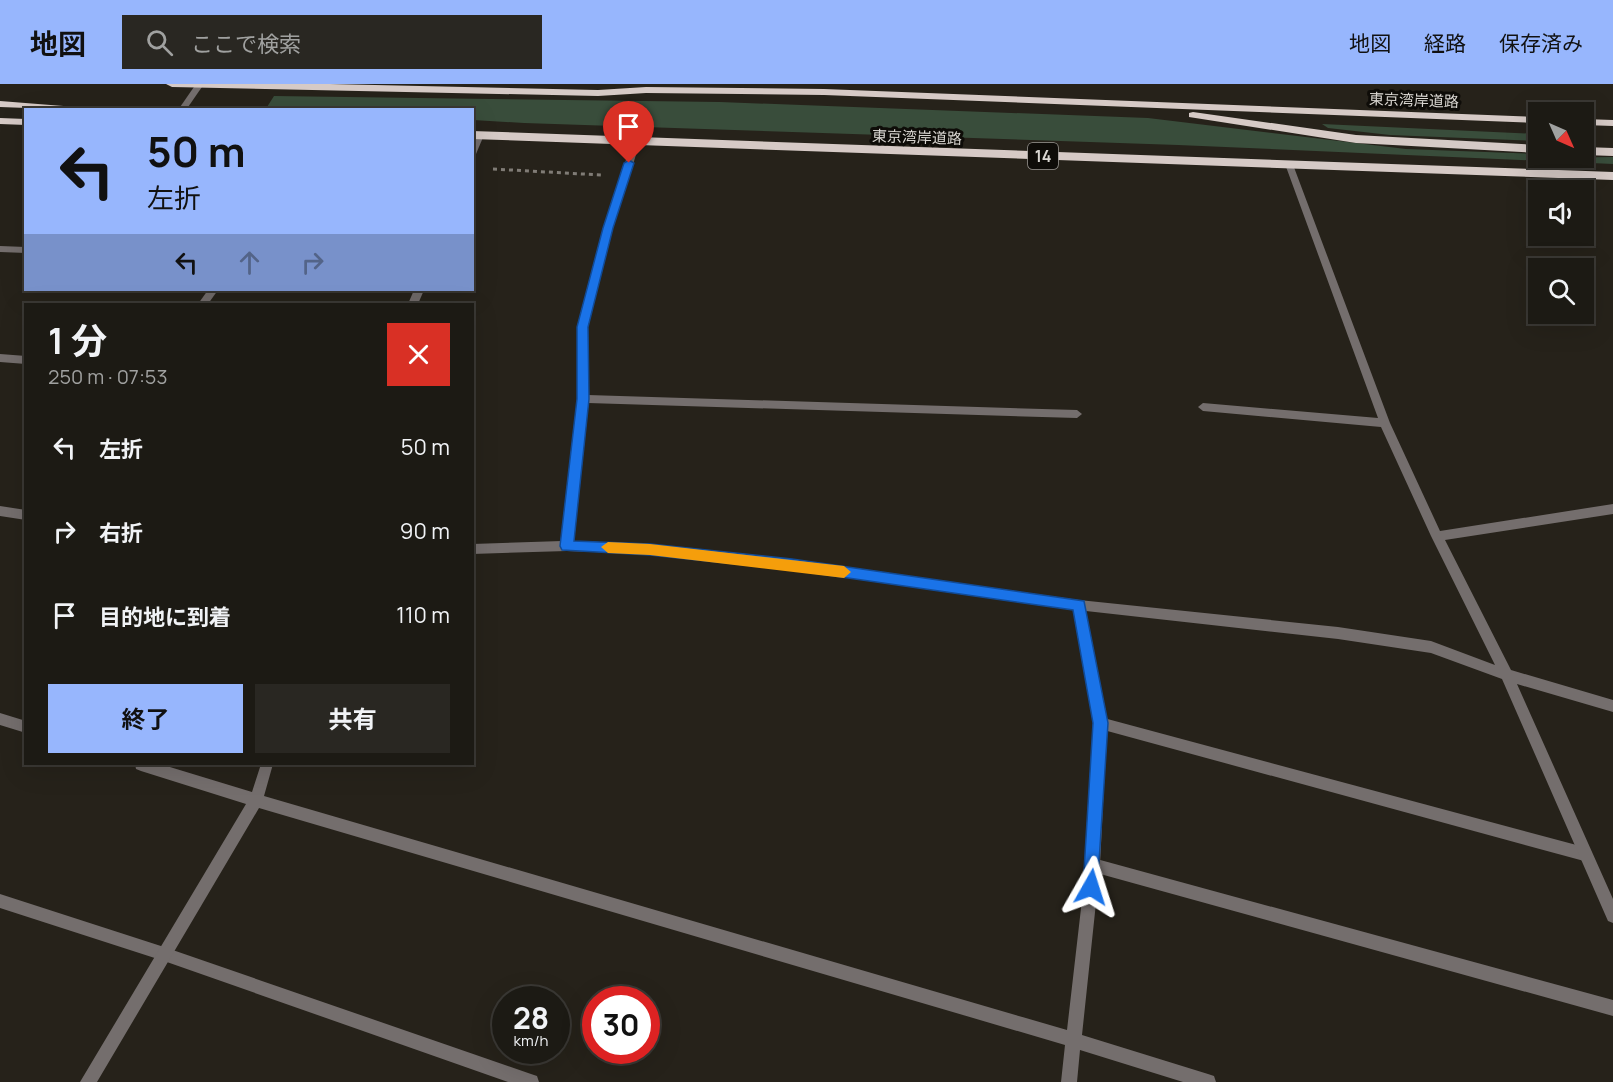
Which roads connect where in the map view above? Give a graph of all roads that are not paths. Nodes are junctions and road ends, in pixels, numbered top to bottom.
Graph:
1 (172, 84) edge
2 (618, 84) edge
3 (199, 85) edge
4 (646, 90) junction
5 (0, 104) edge
6 (1130, 104) junction
7 (51, 108) edge
8 (183, 108) edge
9 (1528, 120) edge
10 (0, 121) edge
11 (1594, 122) edge
12 (24, 123) edge
13 (1613, 123) edge
14 (476, 135) edge
15 (636, 141) junction
16 (1528, 148) edge
17 (1594, 151) edge
18 (1613, 152) edge
19 (1289, 164) junction
20 (1613, 176) edge
21 (0, 249) edge
22 (24, 250) edge
23 (0, 358) edge
24 (24, 360) edge
25 (583, 399) junction
26 (1203, 407) dead end
27 (1077, 414) dead end
28 (1385, 423) junction
29 (1613, 509) edge
30 (0, 511) edge
31 (24, 515) edge
32 (1437, 536) junction
33 (567, 546) junction
34 (474, 549) edge
35 (1079, 605) junction
36 (1507, 675) junction
37 (1613, 706) edge
38 (0, 718) edge
39 (1100, 723) junction
40 (24, 726) edge
41 (144, 765) edge
42 (267, 765) edge
43 (256, 800) junction
44 (1584, 854) junction
45 (1093, 865) junction
46 (0, 901) edge
47 (1613, 915) edge
48 (164, 954) junction
49 (1613, 1008) edge
50 (1074, 1040) junction
51 (88, 1082) edge
52 (531, 1082) edge
53 (1069, 1082) edge
54 (1208, 1082) edge

1 - 3 highway, 東京湾岸道路
2 - 4 highway
3 - 4 highway, 東京湾岸道路
3 - 8 street
4 - 6 highway, 東京湾岸道路
5 - 7 highway
6 - 9 highway, 東京湾岸道路
6 - 16 highway
10 - 12 highway
11 - 13 highway
14 - 15 highway, 東京湾岸道路 / 14
15 - 19 highway, 東京湾岸道路 / 14
15 - 25 street
17 - 18 highway
19 - 20 highway, 東京湾岸道路 / 14
19 - 28 street
21 - 22 street
23 - 24 street
25 - 27 street
25 - 33 street
26 - 28 street
28 - 32 street
29 - 32 street
30 - 31 street
32 - 36 street
33 - 34 street
33 - 35 street
35 - 36 street
35 - 39 street
36 - 37 street
36 - 44 street
38 - 40 street
39 - 44 street
39 - 45 street
41 - 43 street
42 - 43 street
43 - 48 street
43 - 50 street
44 - 47 street
45 - 49 street
45 - 50 street
46 - 48 street
48 - 51 street
48 - 52 street
50 - 53 street
50 - 54 street

